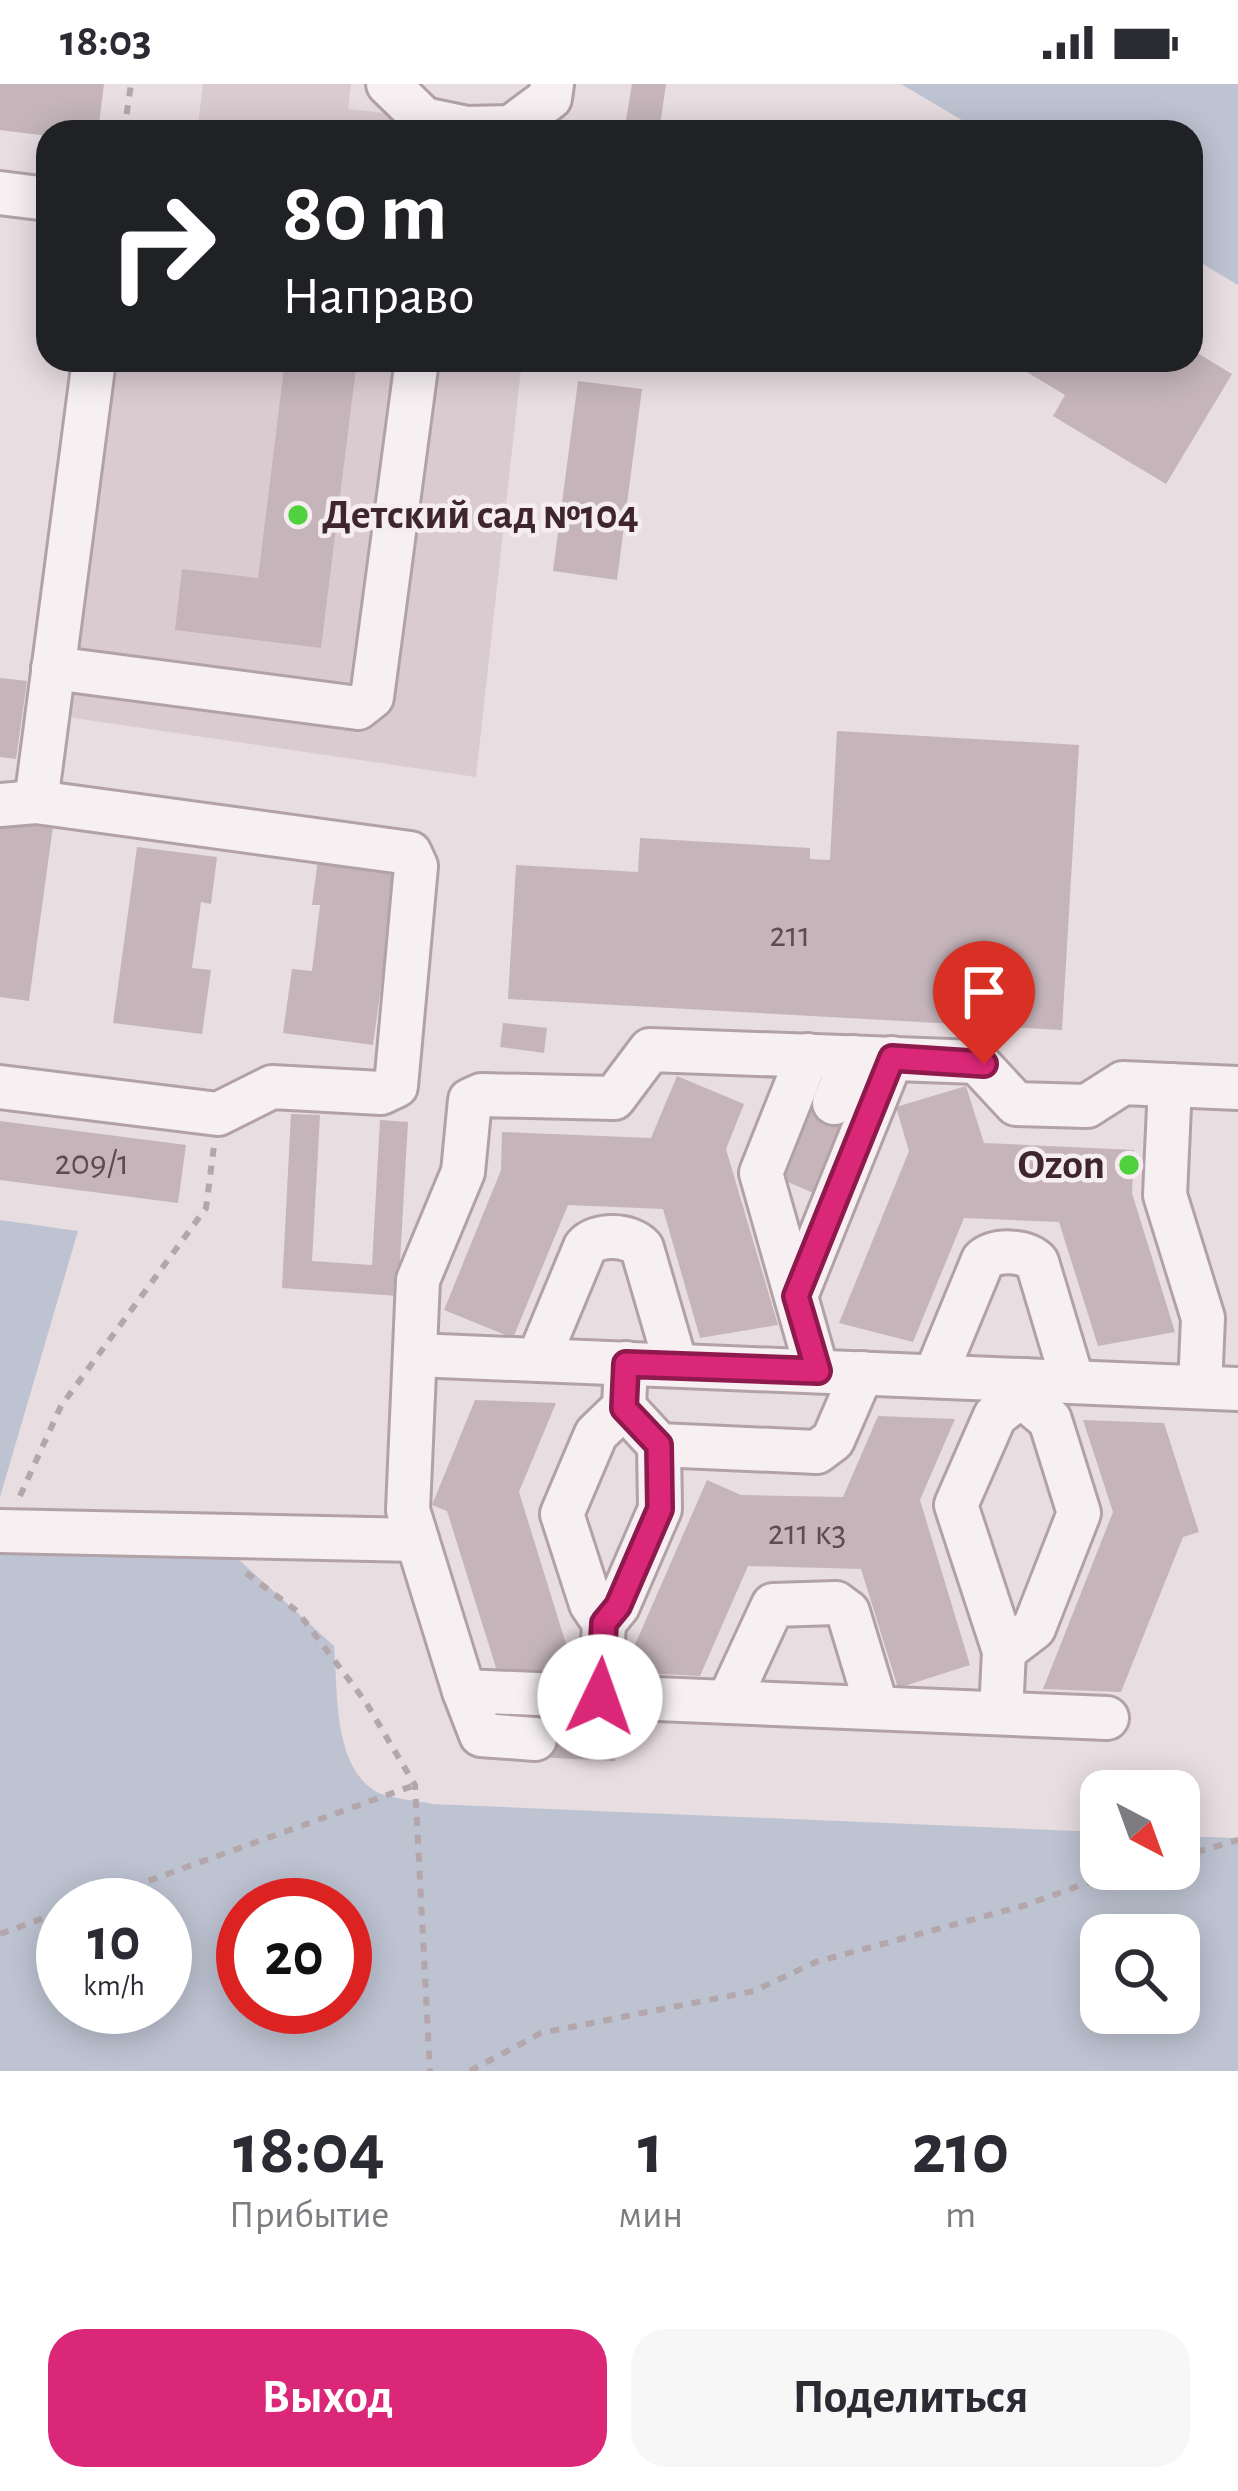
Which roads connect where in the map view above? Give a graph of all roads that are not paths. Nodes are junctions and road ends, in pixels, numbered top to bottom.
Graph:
1 (388, 84) edge
2 (552, 84) edge
3 (429, 120) edge
4 (520, 120) edge
5 (0, 193) edge
6 (36, 198) edge
7 (92, 372) edge
8 (415, 372) edge
9 (53, 668) junction
10 (18, 803) edge
11 (808, 1055) junction
12 (873, 1058) junction
13 (1170, 1085) junction
14 (0, 1087) edge
15 (1238, 1088) edge
16 (834, 1103) dead end
17 (796, 1296) junction
18 (415, 1355) junction
19 (538, 1360) junction
20 (626, 1364) junction
21 (676, 1365) junction
22 (818, 1371) junction
23 (862, 1373) junction
24 (935, 1376) junction
25 (1073, 1382) junction
26 (1022, 1388) junction
27 (1219, 1388) edge
28 (624, 1408) junction
29 (659, 1445) junction
30 (2, 1531) edge
31 (417, 1540) junction
32 (604, 1623) junction
33 (1004, 1652) junction
34 (464, 1691) junction
35 (600, 1697) junction
36 (728, 1702) junction
37 (877, 1708) junction
38 (1001, 1713) junction
39 (1107, 1718) dead end
40 (536, 1739) dead end

1 - 3 lane
2 - 4 lane
5 - 6 lane
7 - 9 lane
8 - 9 lane
9 - 10 lane
10 - 14 lane
11 - 12 lane
11 - 17 lane
11 - 18 lane
12 - 13 lane
12 - 16 lane
12 - 17 lane
13 - 15 lane
13 - 27 lane
17 - 22 lane
18 - 19 lane
18 - 31 lane
19 - 20 lane
19 - 21 lane
20 - 21 lane
20 - 28 lane
21 - 22 lane
22 - 23 lane
23 - 24 lane
23 - 29 lane
24 - 25 lane
24 - 26 lane
25 - 26 lane
25 - 27 lane
26 - 33 lane
26 - 33 lane
28 - 29 lane
28 - 32 lane
29 - 32 lane
30 - 31 lane
31 - 34 lane
32 - 35 lane
33 - 38 lane
34 - 35 lane
34 - 40 lane
35 - 36 lane
36 - 37 lane
36 - 37 lane
37 - 38 lane
38 - 39 lane

